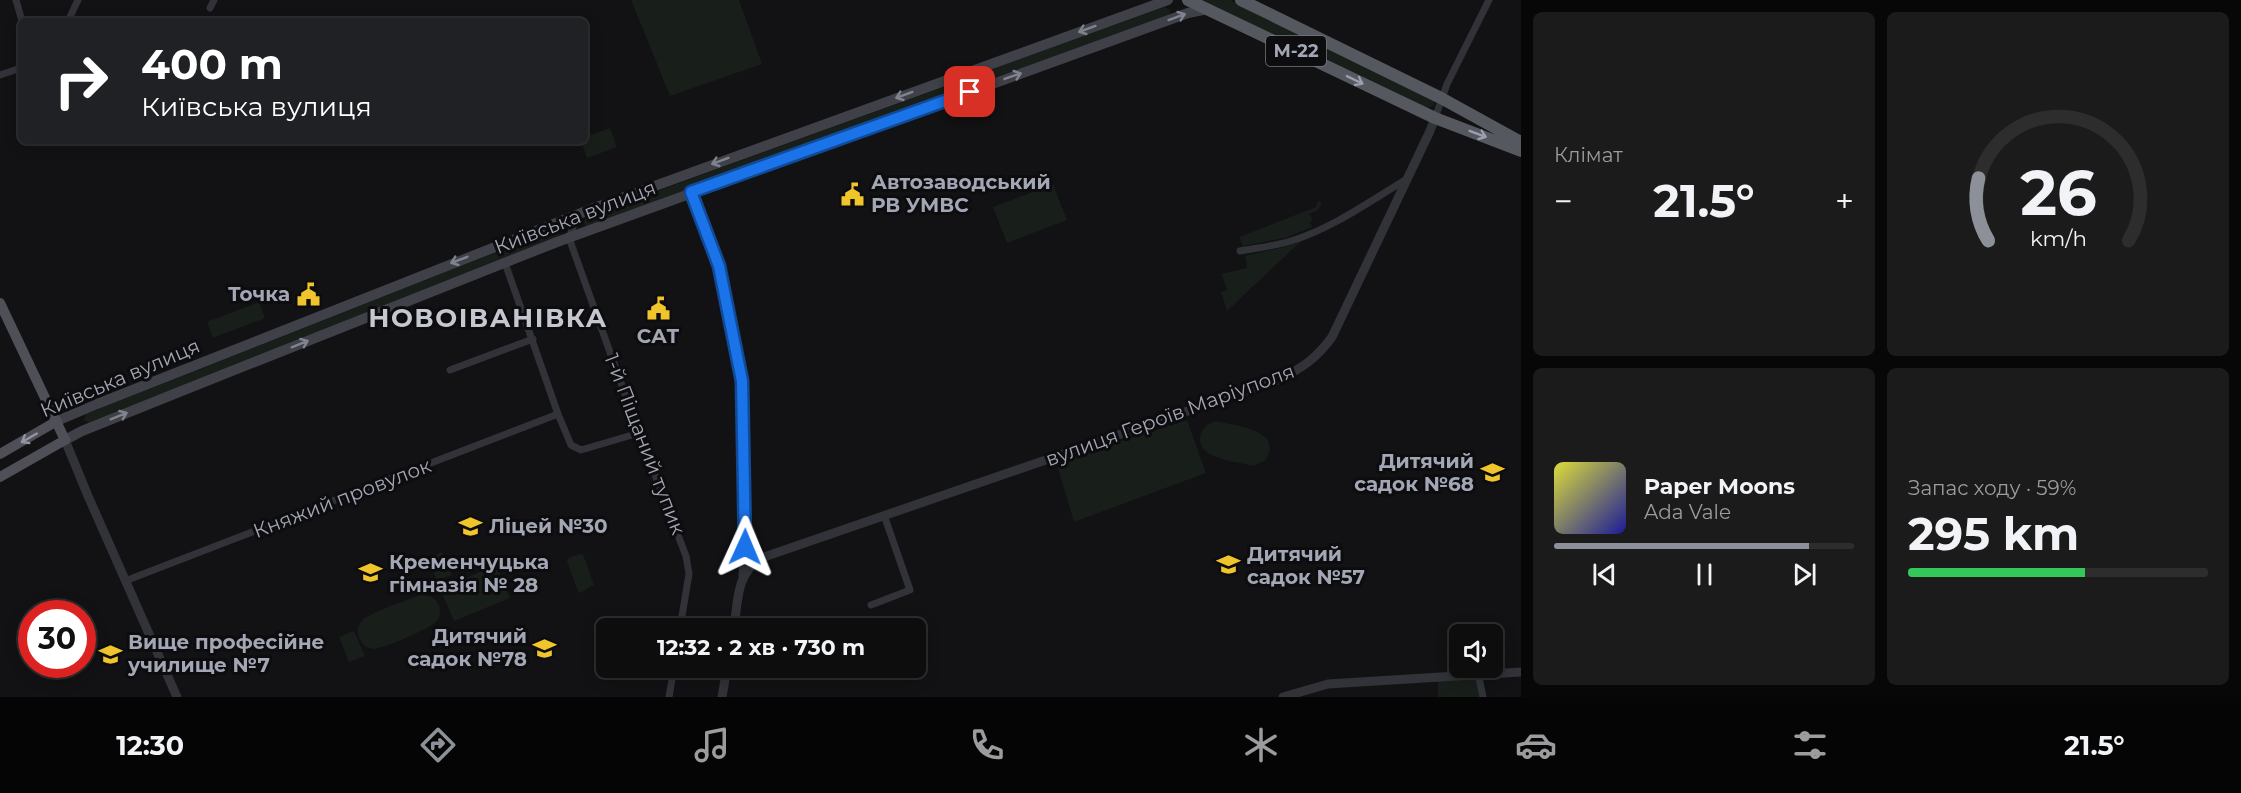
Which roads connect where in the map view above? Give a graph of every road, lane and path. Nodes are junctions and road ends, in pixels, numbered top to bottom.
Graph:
1 (16, 0) edge
2 (78, 0) edge
3 (214, 0) edge
4 (1168, 0) edge
5 (1188, 0) edge
6 (1241, 0) edge
7 (1489, 0) edge
8 (210, 8) dead end
9 (1208, 9) junction
10 (21, 18) edge
11 (69, 18) edge
12 (18, 69) edge
13 (964, 74) junction
14 (0, 75) edge
15 (970, 92) junction
16 (1441, 98) junction
17 (1434, 118) junction
18 (1521, 142) edge
19 (1521, 151) edge
20 (1407, 179) junction
21 (691, 192) junction
22 (578, 214) junction
23 (562, 220) junction
24 (585, 232) junction
25 (569, 238) junction
26 (1240, 251) dead end
27 (506, 263) junction
28 (0, 303) edge
29 (533, 339) junction
30 (450, 370) dead end
31 (558, 414) junction
32 (57, 421) junction
33 (639, 433) junction
34 (65, 440) junction
35 (0, 454) edge
36 (0, 477) edge
37 (884, 515) junction
38 (742, 576) junction
39 (124, 580) junction
40 (871, 605) dead end
41 (682, 618) edge
42 (736, 618) edge
43 (1503, 672) edge
44 (1521, 672) edge
45 (1449, 675) edge
46 (672, 678) edge
47 (725, 678) edge
48 (1479, 678) edge
49 (177, 697) edge
50 (669, 697) edge
51 (722, 697) edge
52 (1283, 697) edge
53 (1483, 697) edge

1 - 10 street
2 - 11 street
3 - 8 street
4 -> 13 main road, Київська вулиця
5 - 9 highway, М-22
6 - 16 highway, М-22
7 - 16 street, вулиця Героїв Маріуполя
15 -> 9 main road, Київська вулиця
9 -> 17 highway, М-22
12 - 14 street
13 - 15 main road
13 -> 22 main road, Київська вулиця
15 - 21 main road, Київська вулиця
16 - 17 street, вулиця Героїв Маріуполя
16 - 18 highway, М-22
17 -> 19 highway, М-22
17 - 20 street, вулиця Героїв Маріуполя
20 - 26 street
20 - 37 street, вулиця Героїв Маріуполя
21 - 24 main road, Київська вулиця
21 - 38 street
22 - 23 main road, Київська вулиця
22 - 24 main road
22 - 25 street
23 - 25 main road
23 -> 32 main road, Київська вулиця
24 - 25 main road, Київська вулиця
25 - 27 main road, Київська вулиця
25 - 33 street, 1-й Піщаний тупик
27 - 29 street
34 -> 27 main road, Київська вулиця
28 - 32 main road
29 - 30 street
29 - 31 street
31 - 33 street
31 - 39 street, Княжий провулок
32 - 34 main road
32 -> 35 main road, Київська вулиця
33 - 41 street, 1-й Піщаний тупик
34 - 36 main road, Київська вулиця
34 - 39 street
37 - 38 street, вулиця Героїв Маріуполя
37 - 40 street
38 - 42 street
39 - 49 street
43 - 44 street
45 - 52 street
46 - 50 street
47 - 51 street
48 - 53 street

